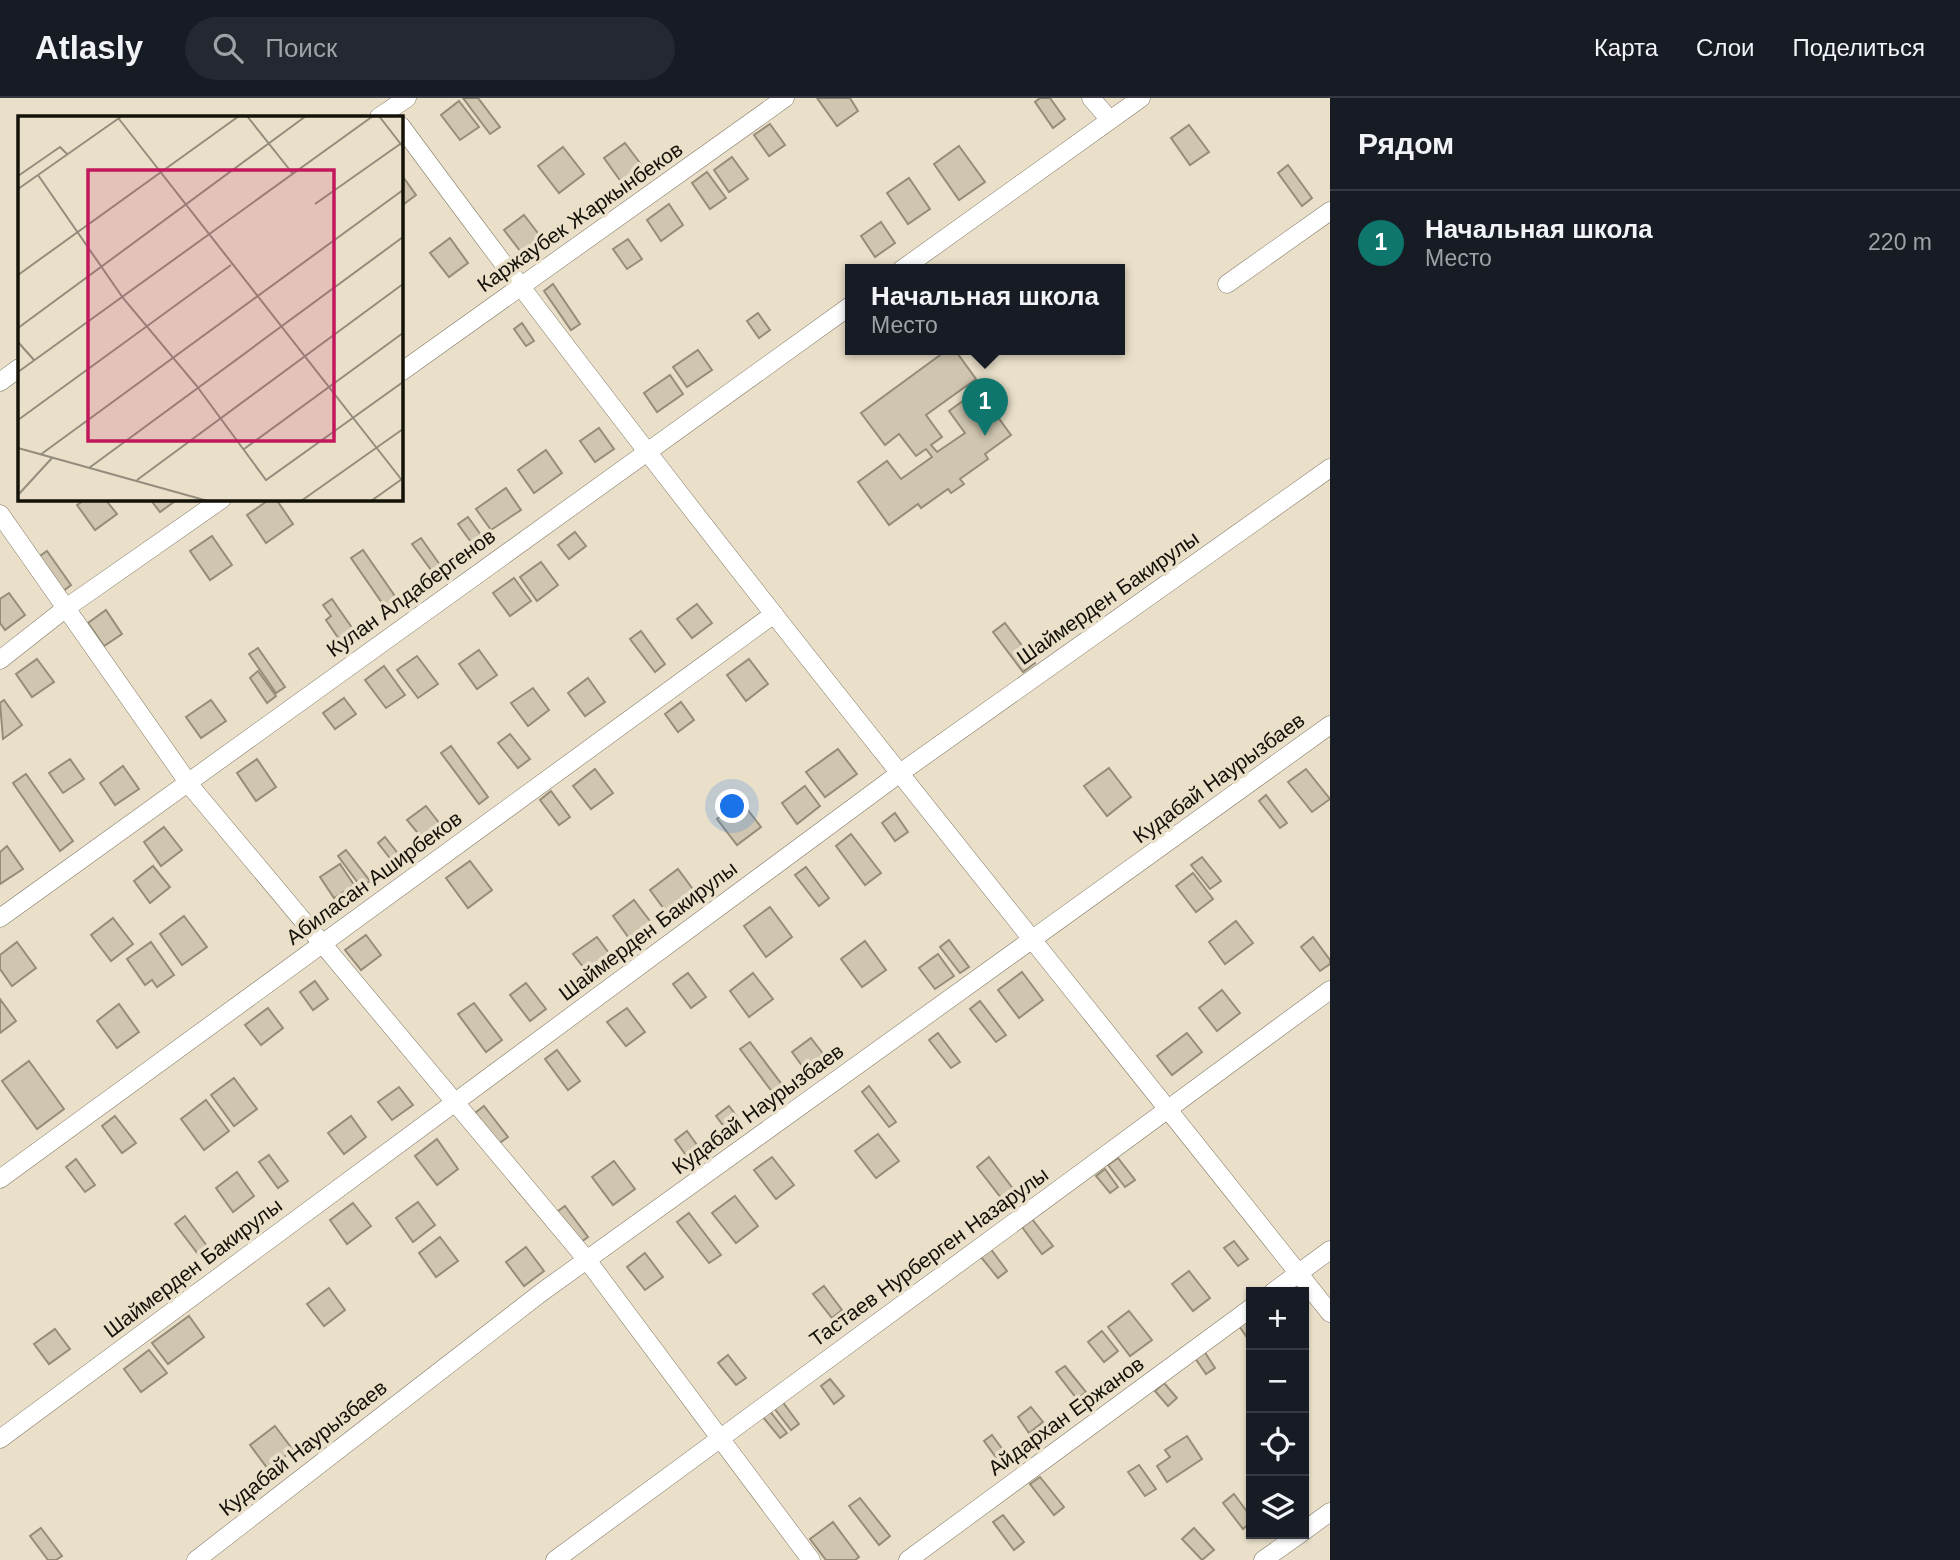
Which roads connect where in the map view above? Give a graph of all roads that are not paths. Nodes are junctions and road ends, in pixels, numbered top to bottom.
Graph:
1 (407, 98) edge
2 (785, 98) edge
3 (1091, 98) edge
4 (1141, 98) edge
5 (386, 111) edge
6 (1110, 120) junction
7 (402, 127) edge
8 (1330, 211) edge
9 (909, 264) edge
10 (1227, 284) dead end
11 (520, 288) junction
12 (845, 310) edge
13 (18, 369) edge
14 (402, 371) edge
15 (0, 382) edge
16 (648, 452) junction
17 (1330, 468) edge
18 (221, 500) edge
19 (0, 514) edge
20 (66, 608) junction
21 (774, 614) junction
22 (0, 660) edge
23 (1330, 725) edge
24 (900, 773) junction
25 (187, 781) junction
26 (0, 918) edge
27 (1033, 939) junction
28 (322, 944) junction
29 (1330, 990) edge
30 (456, 1102) junction
31 (1168, 1109) junction
32 (0, 1179) edge
33 (1330, 1250) edge
34 (587, 1260) junction
35 (1299, 1273) junction
36 (1280, 1287) edge
37 (1246, 1312) edge
38 (1330, 1313) edge
39 (720, 1438) junction
40 (0, 1439) edge
41 (1330, 1512) edge
42 (1309, 1527) edge
43 (1292, 1539) edge
44 (196, 1560) edge
45 (555, 1560) edge
46 (811, 1560) edge
47 (908, 1560) edge
48 (1263, 1560) edge

1 - 5 street
2 - 11 street, Каржаубек Жаркынбеков
3 - 6 street
4 - 6 street
6 - 9 street
7 - 11 street
8 - 10 street
11 - 14 street, Каржаубек Жаркынбеков
11 - 16 street
12 - 16 street, Кулан Алдабергенов
13 - 15 street
16 - 21 street
16 - 25 street, Кулан Алдабергенов
17 - 24 street, Шаймерден Бакирулы
18 - 20 street
19 - 20 street
20 - 22 street
20 - 25 street
21 - 24 street
21 - 28 street, Абиласан Аширбеков
23 - 27 street, Кудабай Наурызбаев
24 - 27 street
24 - 30 street, Шаймерден Бакирулы
25 - 26 street, Кулан Алдабергенов
25 - 28 street
27 - 31 street
27 - 34 street, Кудабай Наурызбаев
28 - 30 street
28 - 32 street, Абиласан Аширбеков
29 - 31 street, Тастаев Нурберген Назарулы
30 - 34 street
30 - 40 street, Шаймерден Бакирулы
31 - 35 street
31 - 39 street, Тастаев Нурберген Назарулы
33 - 35 street
34 - 39 street
34 - 44 street, Кудабай Наурызбаев
35 - 36 street
35 - 38 street
37 - 47 street, Айдархан Ержанов
39 - 45 street, Тастаев Нурберген Назарулы
39 - 46 street
41 - 42 street
43 - 48 street

